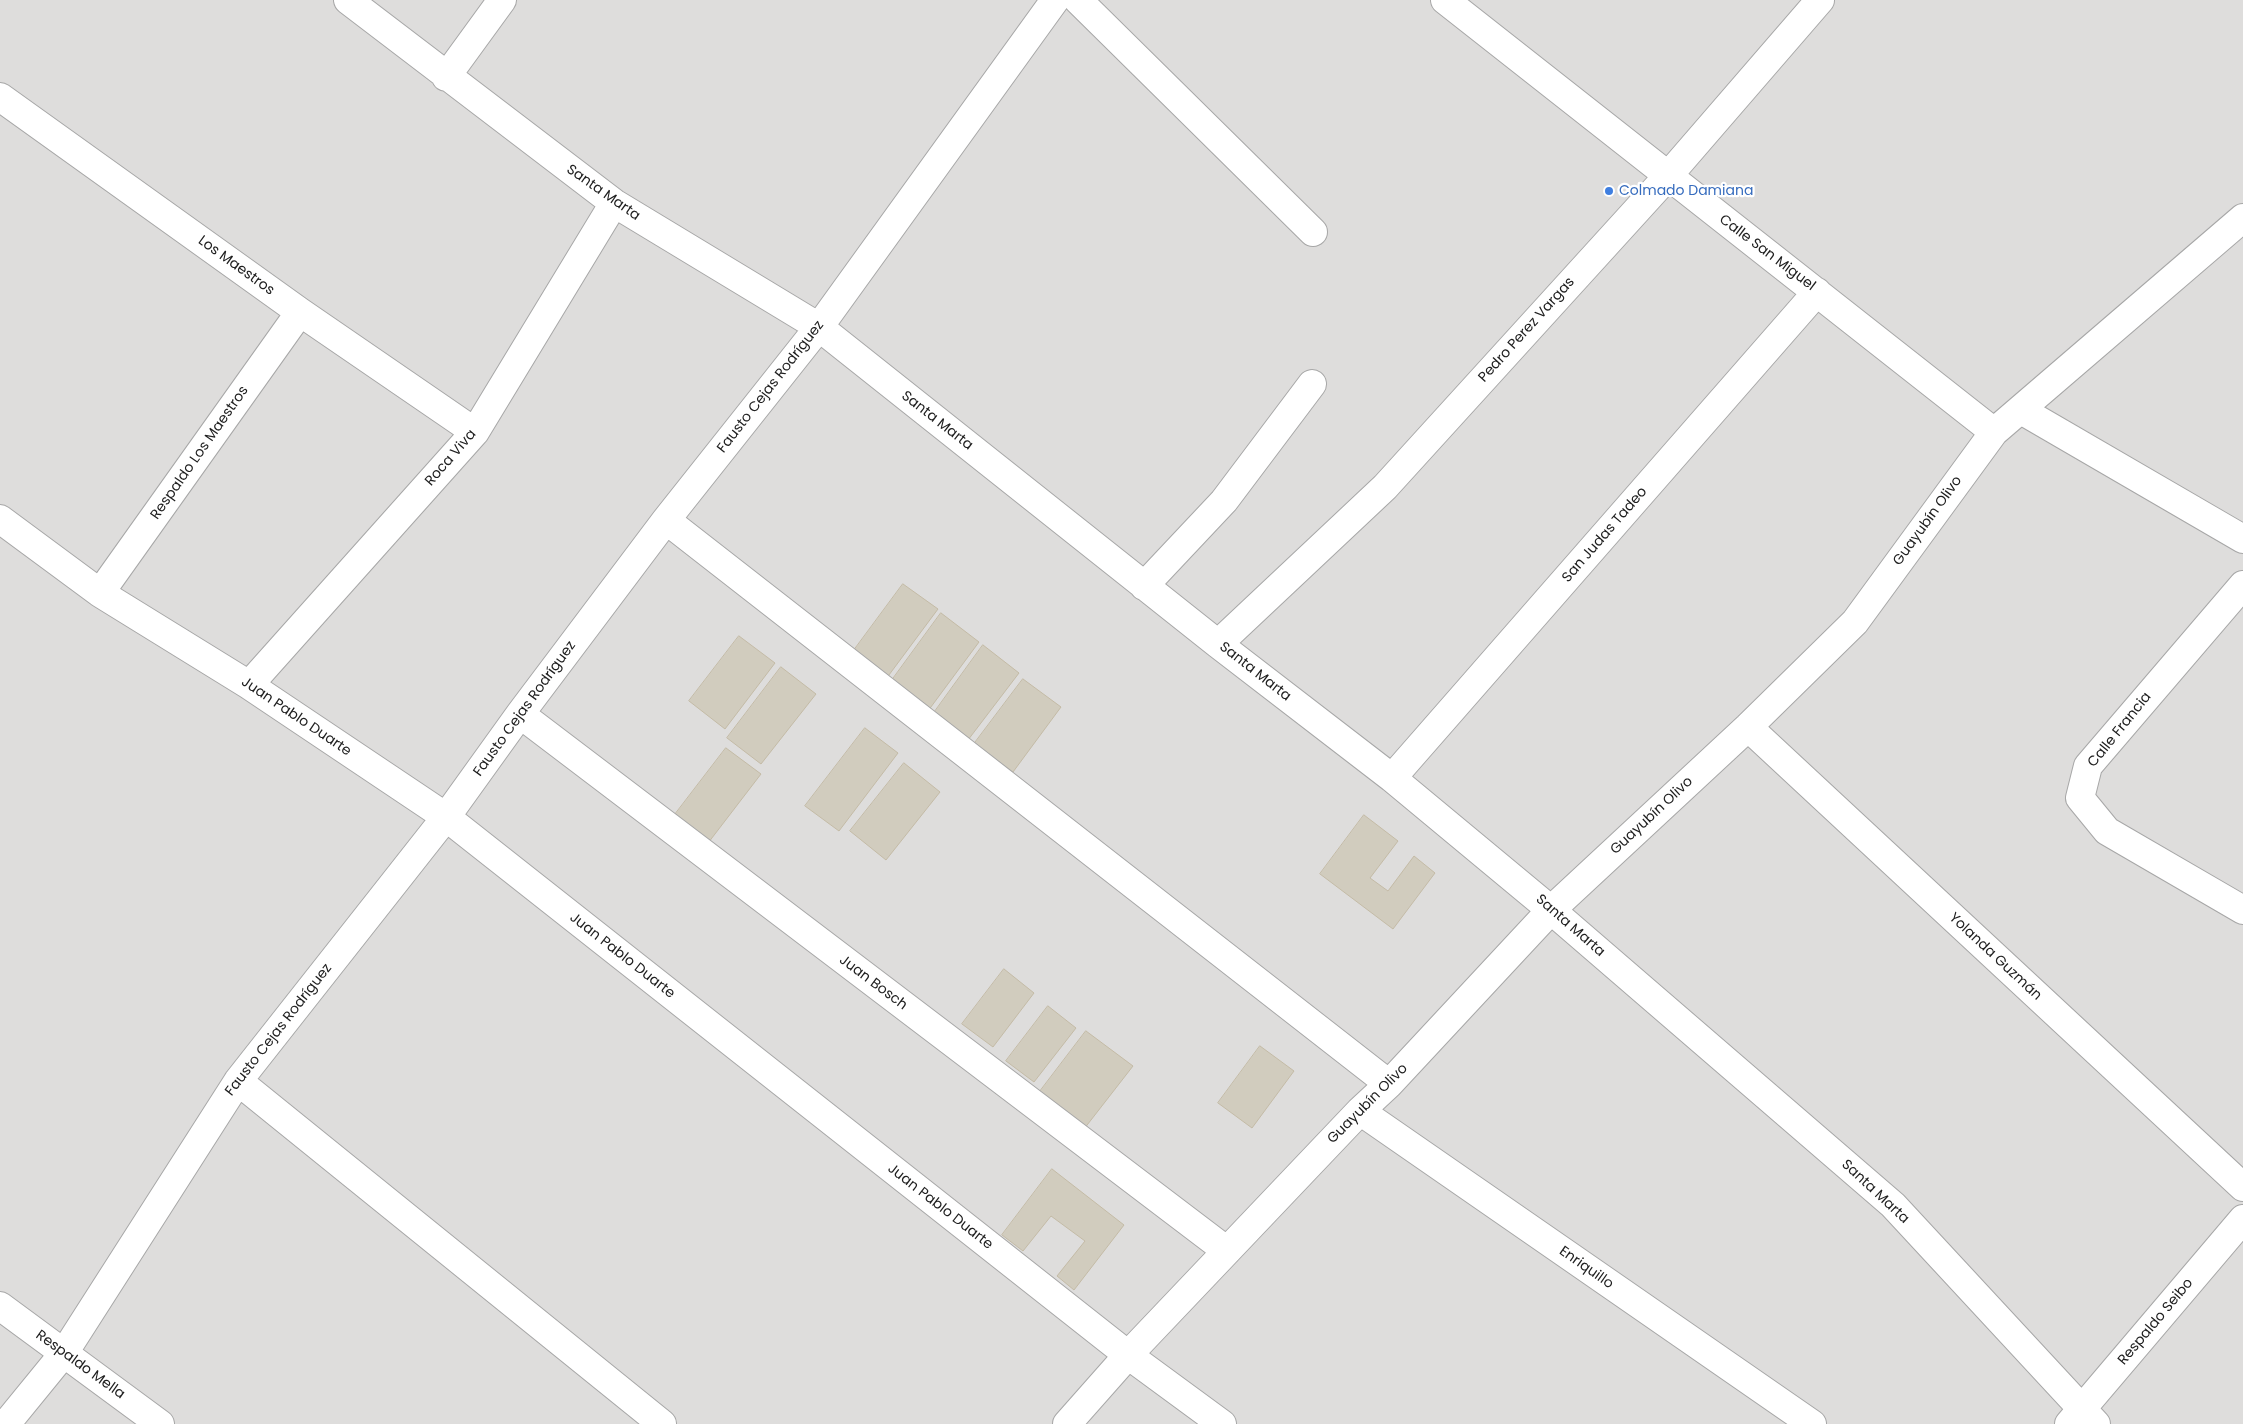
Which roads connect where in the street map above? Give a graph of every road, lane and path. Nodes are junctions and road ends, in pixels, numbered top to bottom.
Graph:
1 (348, 0) edge
2 (502, 0) edge
3 (1055, 0) edge
4 (1078, 0) edge
5 (1445, 0) edge
6 (1820, 0) edge
7 (446, 76) junction
8 (0, 97) edge
9 (1667, 177) junction
10 (614, 203) junction
11 (2243, 218) edge
12 (1313, 232) dead end
13 (1817, 292) junction
14 (300, 312) junction
15 (819, 327) junction
16 (1312, 384) dead end
17 (2021, 410) junction
18 (475, 432) junction
19 (1994, 432) junction
20 (0, 519) edge
21 (666, 520) junction
22 (2243, 539) edge
23 (2243, 585) edge
24 (1144, 586) junction
25 (100, 593) junction
26 (1218, 644) junction
27 (249, 685) junction
28 (520, 714) junction
29 (1748, 727) junction
30 (1392, 778) junction
31 (446, 817) junction
32 (1551, 910) junction
33 (2243, 910) edge
34 (238, 1080) junction
35 (1389, 1084) junction
36 (1360, 1111) junction
37 (2243, 1187) edge
38 (2243, 1219) edge
39 (1227, 1251) junction
40 (0, 1306) edge
41 (64, 1353) junction
42 (1128, 1355) junction
43 (2083, 1419) edge
44 (6, 1424) edge
45 (160, 1424) edge
46 (662, 1424) edge
47 (1067, 1424) edge
48 (1222, 1424) edge
49 (1812, 1424) edge

1 - 7 street, Santa Marta
2 - 7 street
3 - 15 street, Fausto Cejas Rodríguez
4 - 12 street
5 - 9 street, Calle San Miguel
6 - 9 street, Pedro Perez Vargas
7 - 10 street, Santa Marta
8 - 14 street, Los Maestros
9 - 13 street, Calle San Miguel
9 - 26 street, Pedro Perez Vargas
10 - 15 street, Santa Marta
10 - 18 street, Roca Viva
11 - 17 street, Guayubín Olivo
13 - 19 street, Calle San Miguel
13 - 30 street, San Judas Tadeo
14 - 18 street, Los Maestros
14 - 25 street, Respaldo Los Maestros
15 - 21 street, Fausto Cejas Rodríguez
15 - 24 street, Santa Marta
16 - 24 street
17 - 19 street, Guayubín Olivo
17 - 22 street
18 - 27 street, Roca Viva
19 - 29 street, Guayubín Olivo
20 - 25 street, Juan Pablo Duarte
21 - 28 street, Fausto Cejas Rodríguez
21 - 35 street
23 - 33 street, Calle Francia
24 - 26 street, Santa Marta
25 - 27 street, Juan Pablo Duarte
26 - 30 street, Santa Marta
27 - 31 street, Juan Pablo Duarte
28 - 31 street, Fausto Cejas Rodríguez
28 - 39 street, Juan Bosch
29 - 32 street, Guayubín Olivo
29 - 37 street, Yolanda Guzmán
30 - 32 street, Santa Marta
31 - 34 street, Fausto Cejas Rodríguez
31 - 42 street, Juan Pablo Duarte
32 - 35 street, Guayubín Olivo
32 - 43 street, Santa Marta
34 - 41 street, Fausto Cejas Rodríguez
34 - 46 street
35 - 36 street, Guayubín Olivo
36 - 39 street, Guayubín Olivo
36 - 49 street, Enriquillo
38 - 43 street, Respaldo Seibo
39 - 42 street, Guayubín Olivo
40 - 41 street, Respaldo Mella
41 - 44 street, Fausto Cejas Rodríguez
41 - 45 street, Respaldo Mella
42 - 47 street, Guayubín Olivo
42 - 48 street, Juan Pablo Duarte

